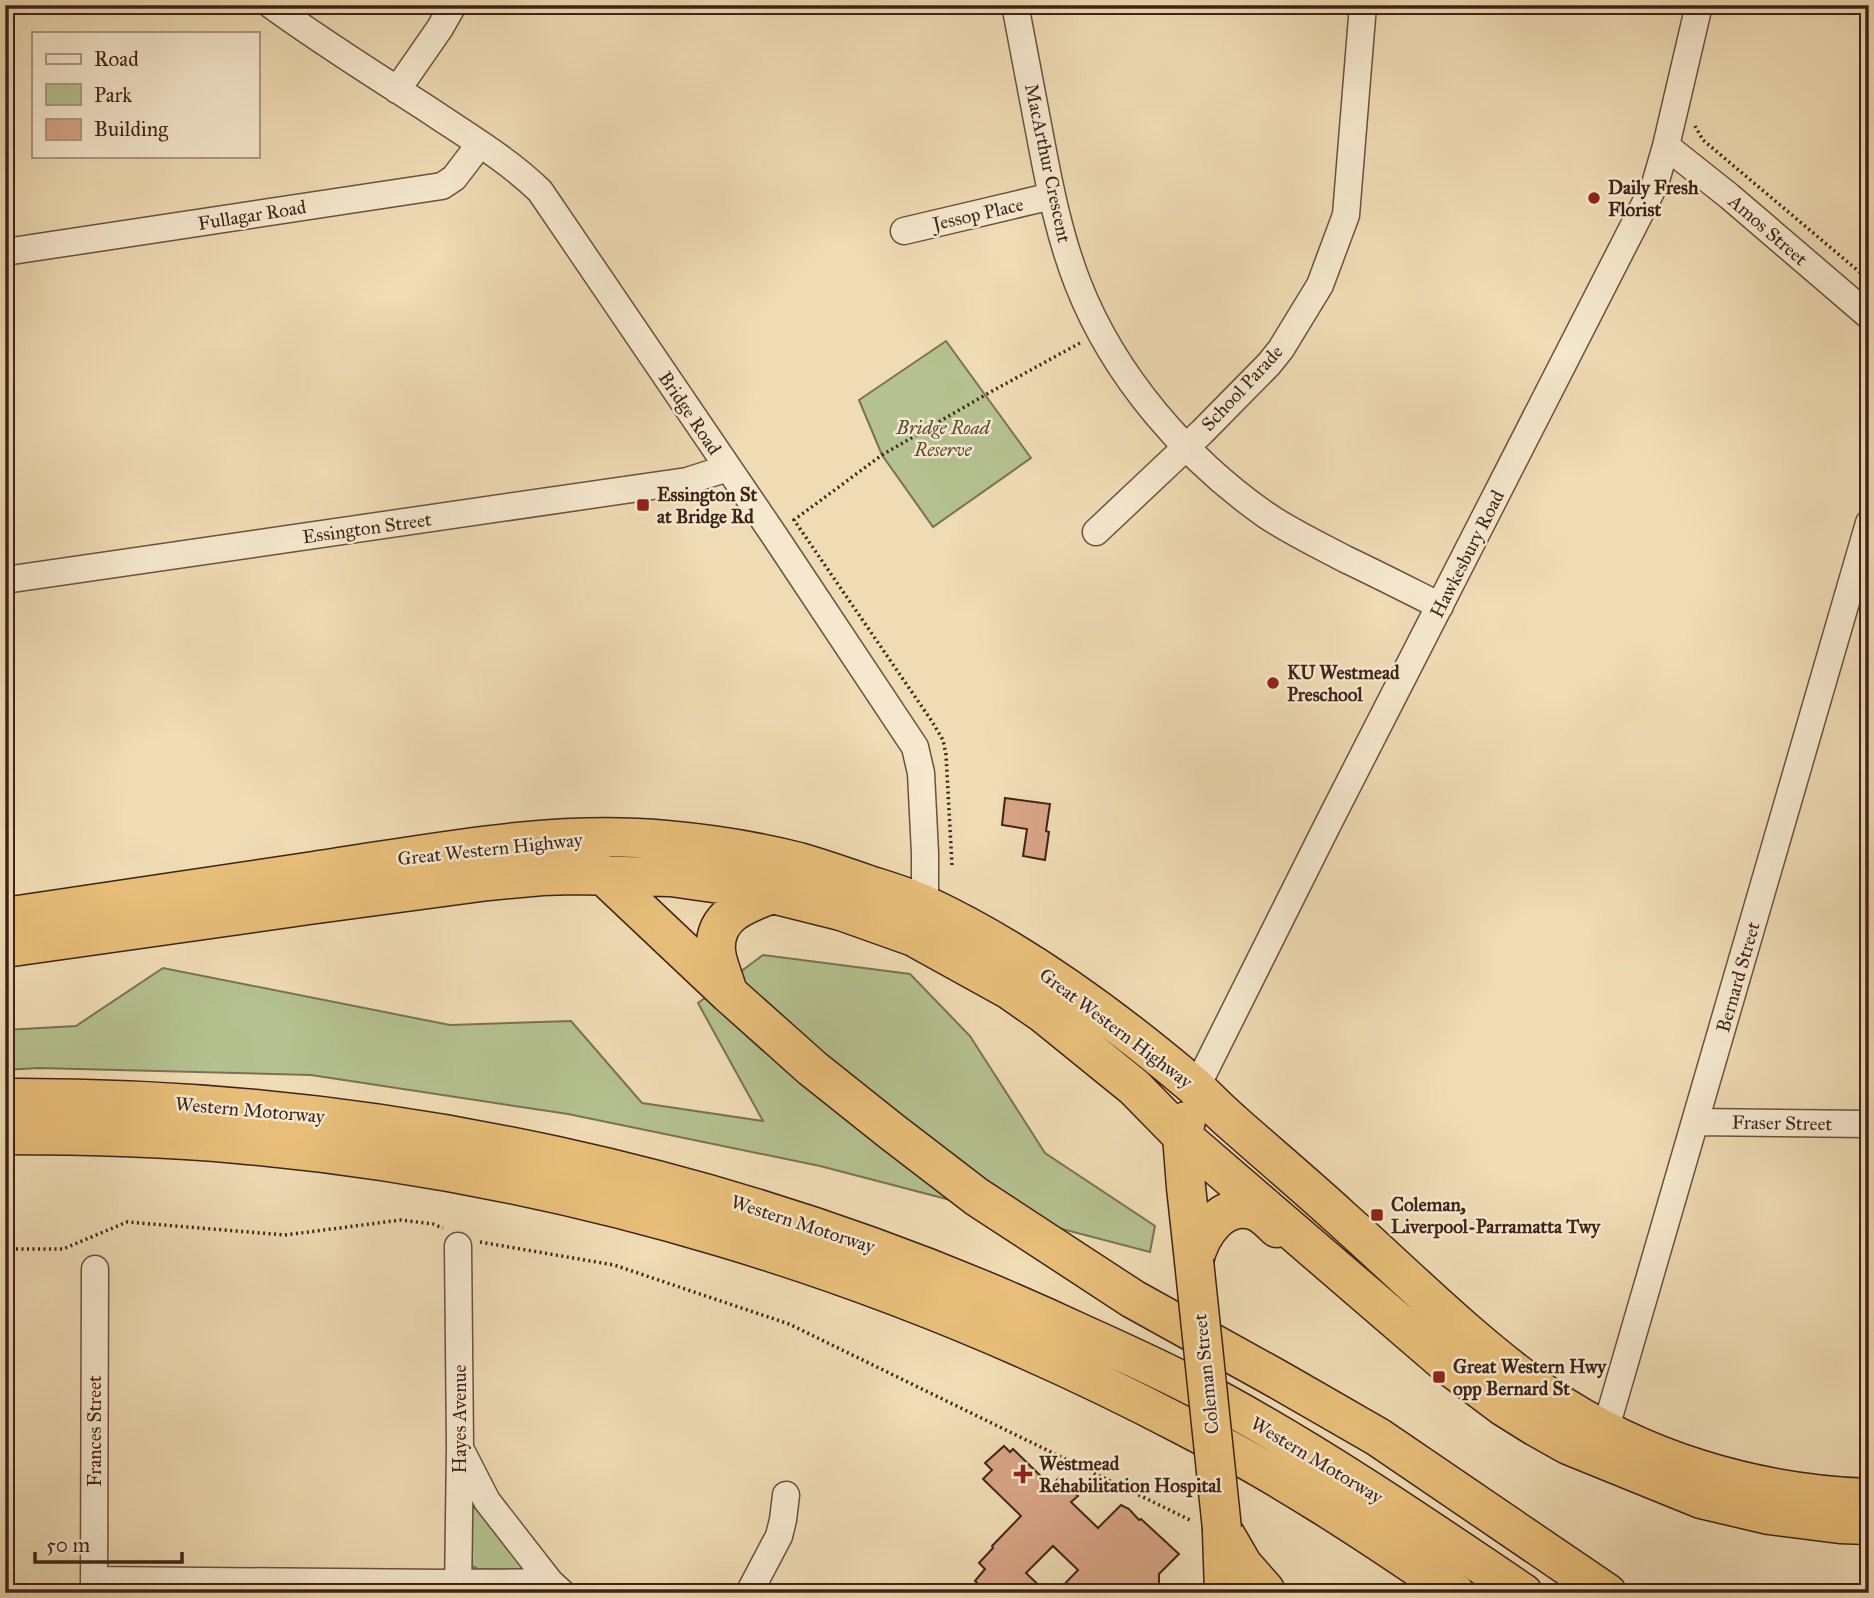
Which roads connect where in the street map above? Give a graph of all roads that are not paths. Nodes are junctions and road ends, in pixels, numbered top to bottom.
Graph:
1 (271, 5) edge
2 (453, 5) edge
3 (1015, 5) edge
4 (1363, 5) edge
5 (1699, 5) edge
6 (397, 90) junction
7 (480, 144) junction
8 (1666, 146) junction
9 (1052, 197) junction
10 (904, 232) dead end
11 (5, 252) edge
12 (1869, 316) edge
13 (1187, 447) junction
14 (728, 468) junction
15 (1869, 523) edge
16 (1096, 532) dead end
17 (5, 580) edge
18 (1440, 606) junction
19 (442, 852) junction
20 (603, 875) junction
21 (772, 894) junction
22 (5, 916) edge
23 (83, 921) junction
24 (919, 921) junction
25 (5, 948) edge
26 (728, 993) junction
27 (1196, 1088) junction
28 (5, 1098) edge
29 (1696, 1122) junction
30 (1869, 1124) edge
31 (5, 1135) edge
32 (1182, 1136) junction
33 (460, 1239) road end
34 (1326, 1259) junction
35 (1195, 1261) junction
36 (95, 1269) dead end
37 (1605, 1431) junction
38 (460, 1446) junction
39 (786, 1495) dead end
40 (1869, 1497) edge
41 (1208, 1525) junction
42 (1869, 1525) edge
43 (94, 1586) edge
44 (556, 1587) edge
45 (458, 1588) edge
46 (1256, 1592) edge
47 (749, 1593) edge
48 (1224, 1593) edge
49 (1455, 1593) edge
50 (1523, 1593) edge
51 (1607, 1593) edge

1 - 6 street, Bridge Road
2 - 6 street
3 - 9 street, MacArthur Crescent
4 - 13 street, School Parade
5 - 8 street, Hawkesbury Road
6 - 7 street, Bridge Road
7 - 11 street, Fullagar Road
7 - 14 street, Bridge Road
8 - 12 street, Amos Street
8 - 18 street, Hawkesbury Road
9 - 10 street, Jessop Place
9 - 13 street, MacArthur Crescent
13 - 16 street, School Parade
13 - 18 street, MacArthur Crescent
14 - 17 street, Essington Street
14 - 24 street, Bridge Road
15 - 29 street, Bernard Street
18 - 27 street, Hawkesbury Road
19 - 20 highway
19 - 23 highway, Great Western Highway
19 - 24 highway, Great Western Highway
20 - 21 highway, Great Western Highway
20 - 23 highway, Great Western Highway
20 - 26 highway
21 - 24 highway, Great Western Highway
21 - 26 highway
22 - 23 highway, Great Western Highway
23 - 25 highway, Great Western Highway
24 - 27 highway, Great Western Highway
24 - 32 highway, Great Western Highway
26 - 51 highway
27 - 32 highway, Coleman Street
27 - 37 highway, Great Western Highway
28 - 50 highway, Western Motorway
29 - 30 street, Fraser Street
29 - 37 street, Bernard Street
31 - 49 highway, Western Motorway
32 - 34 highway, Great Western Highway
32 - 35 highway, Coleman Street
33 - 38 street, Hayes Avenue
34 - 35 highway
34 - 42 highway, Great Western Highway
35 - 41 highway, Coleman Street, bridge
36 - 43 street, Frances Street
37 - 40 highway, Great Western Highway
38 - 44 street
38 - 45 street, Hayes Avenue
39 - 47 street
41 - 46 highway, Coleman Street
41 - 48 highway, Coleman Street
43 - 45 street
44 - 45 street

